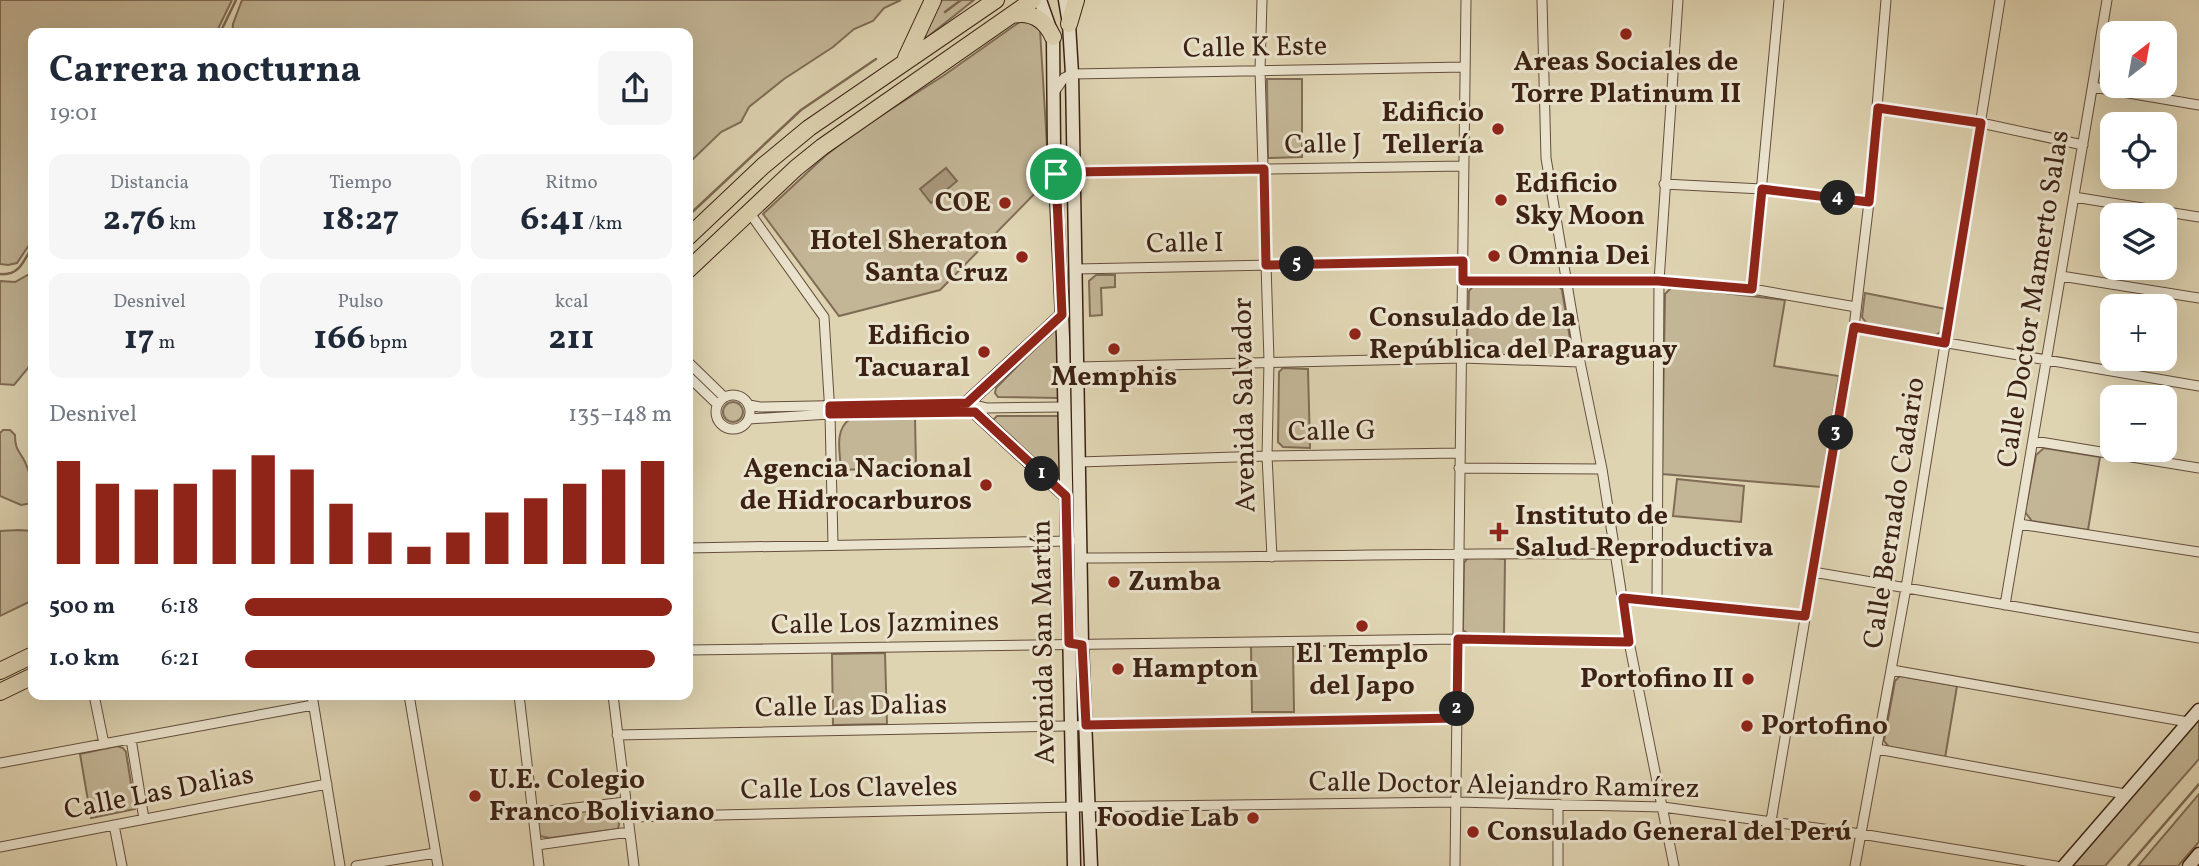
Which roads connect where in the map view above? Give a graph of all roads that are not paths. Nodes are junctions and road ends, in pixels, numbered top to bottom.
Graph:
1 (933, 0) edge
2 (996, 0) edge
3 (1034, 0) edge
4 (1040, 0) edge
5 (1065, 0) edge
6 (1076, 0) edge
7 (1262, 0) edge
8 (1466, 0) edge
9 (1542, 0) edge
10 (1678, 0) edge
11 (1779, 0) edge
12 (1886, 0) edge
13 (2000, 0) edge
14 (2107, 0) edge
15 (1012, 15) junction
16 (1069, 24) junction
17 (1053, 37) junction
18 (904, 62) junction
19 (1465, 67) junction
20 (1260, 70) junction
21 (1072, 74) junction
22 (2093, 87) junction
23 (1054, 93) junction
24 (2199, 105) edge
25 (1878, 108) junction
26 (1981, 123) junction
27 (2083, 145) junction
28 (764, 166) junction
29 (1464, 166) junction
30 (1264, 169) junction
31 (1074, 172) junction
32 (1056, 174) junction
33 (1664, 184) junction
34 (1762, 189) junction
35 (2074, 197) junction
36 (1869, 202) junction
37 (749, 212) junction
38 (2199, 217) edge
39 (693, 232) edge
40 (1060, 243) junction
41 (1075, 243) junction
42 (1463, 261) junction
43 (693, 265) edge
44 (1266, 265) junction
45 (1076, 269) junction
46 (2061, 276) junction
47 (1463, 281) junction
48 (1567, 281) junction
49 (1658, 281) junction
50 (1752, 289) junction
51 (2199, 298) edge
52 (1856, 307) junction
53 (1062, 315) junction
54 (1854, 327) junction
55 (1063, 337) junction
56 (1077, 338) junction
57 (1945, 343) junction
58 (1462, 358) junction
59 (1269, 361) junction
60 (2047, 361) junction
61 (1580, 362) junction
62 (1078, 367) junction
63 (693, 368) edge
64 (693, 380) edge
65 (2199, 386) edge
66 (721, 400) junction
67 (749, 405) junction
68 (1064, 407) junction
69 (976, 408) junction
70 (830, 410) junction
71 (749, 419) junction
72 (2034, 441) junction
73 (1459, 453) junction
74 (1267, 456) junction
75 (1079, 463) junction
76 (1459, 468) junction
77 (2199, 468) edge
78 (1602, 469) junction
79 (1066, 496) junction
80 (2019, 524) junction
81 (1073, 540) junction
82 (833, 545) junction
83 (693, 548) edge
84 (2199, 552) edge
85 (1459, 553) junction
86 (1615, 554) junction
87 (1272, 557) junction
88 (1081, 558) junction
89 (1813, 572) junction
90 (1906, 588) junction
91 (1623, 598) junction
92 (1657, 600) junction
93 (2005, 605) junction
94 (1805, 616) junction
95 (2199, 638) edge
96 (1458, 639) junction
97 (1629, 642) junction
98 (1069, 643) junction
99 (1082, 645) junction
100 (693, 650) edge
101 (28, 657) edge
102 (1892, 670) junction
103 (0, 671) edge
104 (28, 678) edge
105 (0, 692) edge
106 (95, 700) edge
107 (312, 700) edge
108 (410, 700) edge
109 (520, 700) edge
110 (613, 700) edge
111 (313, 705) junction
112 (2199, 710) edge
113 (1457, 718) junction
114 (2188, 722) junction
115 (1086, 725) junction
116 (1070, 726) junction
117 (617, 736) junction
118 (131, 739) junction
119 (104, 744) junction
120 (1877, 749) junction
121 (0, 763) edge
122 (327, 785) junction
123 (2125, 794) junction
124 (625, 802) junction
125 (1455, 802) junction
126 (1558, 804) junction
127 (1072, 807) junction
128 (1090, 807) junction
129 (1663, 807) junction
130 (533, 813) junction
131 (627, 817) junction
132 (144, 819) junction
133 (1771, 821) junction
134 (114, 825) junction
135 (629, 832) junction
136 (1861, 834) junction
137 (537, 845) junction
138 (0, 847) edge
139 (435, 853) junction
140 (2199, 854) edge
141 (122, 866) edge
142 (340, 866) edge
143 (355, 866) edge
144 (438, 866) edge
145 (539, 866) edge
146 (634, 866) edge
147 (1074, 866) edge
148 (1091, 866) edge
149 (1455, 866) edge
150 (1558, 866) edge
151 (1674, 866) edge
152 (1856, 866) edge
153 (2056, 866) edge
154 (2064, 866) edge
155 (2189, 866) edge

1 - 18 highway
2 - 18 highway
3 - 15 highway
4 - 17 main road, Avenida San Martín
5 - 16 main road, Avenida San Martín
6 - 16 highway
7 - 20 street, Avenida Salvador
8 - 19 street
9 - 48 street
10 - 33 street
11 - 34 street
12 - 25 street
13 - 26 street, Calle Bernado Cadario
14 - 22 street, Calle Doctor Mamerto Salas
15 - 17 highway
15 - 37 highway
16 - 21 main road, Avenida San Martín
17 - 23 main road, Avenida San Martín
18 - 28 highway
19 - 20 street, Calle K Este
19 - 29 street
20 - 21 street, Calle K Este
20 - 30 street, Avenida Salvador
21 - 23 street
21 - 31 main road, Avenida San Martín
22 - 24 street
22 - 27 street, Calle Doctor Mamerto Salas
23 - 32 main road, Avenida San Martín
25 - 26 street
25 - 36 street
26 - 27 street
26 - 57 street, Calle Bernado Cadario
27 - 35 street, Calle Doctor Mamerto Salas
28 - 37 highway
28 - 39 highway
29 - 30 street, Calle J
29 - 42 street
30 - 31 street, Calle J
30 - 44 street, Avenida Salvador
31 - 32 street, Calle J
31 - 41 main road, Avenida San Martín
32 - 40 main road, Avenida San Martín
33 - 34 street
33 - 49 street
34 - 36 street
34 - 50 street
35 - 38 street
35 - 46 street, Calle Doctor Mamerto Salas
36 - 52 street
37 - 43 highway
37 - 70 street
40 - 41 main road
40 - 53 main road, Avenida San Martín
41 - 45 main road, Avenida San Martín
42 - 44 street, Calle I
42 - 47 street
44 - 45 street, Calle I
44 - 59 street, Avenida Salvador
45 - 56 main road, Avenida San Martín
46 - 51 street
46 - 60 street, Calle Doctor Mamerto Salas
47 - 48 street
47 - 58 street
48 - 49 street
48 - 61 street
49 - 50 street
49 - 92 street
50 - 52 street
52 - 54 street
53 - 55 main road, Avenida San Martín
53 - 69 main road
54 - 57 street
54 - 89 street
55 - 56 main road
55 - 68 main road, Avenida San Martín
56 - 62 main road, Avenida San Martín
57 - 60 street
57 - 90 street, Calle Bernado Cadario
58 - 59 street
58 - 61 street
58 - 73 street
59 - 62 street
59 - 74 street, Avenida Salvador
60 - 65 street
60 - 72 street, Calle Doctor Mamerto Salas
61 - 78 street
62 - 75 main road, Avenida San Martín
63 - 66 street
64 - 66 street
66 - 67 street
66 - 71 street
67 - 70 street
67 - 71 street
68 - 69 street
68 - 79 main road, Avenida San Martín
69 - 70 street
69 - 79 main road
70 - 71 street
70 - 82 street
72 - 77 street
72 - 80 street, Calle Doctor Mamerto Salas
73 - 74 street, Calle G
73 - 76 street
74 - 75 street, Calle G
74 - 87 street, Avenida Salvador
75 - 81 main road, Avenida San Martín
76 - 78 street
76 - 85 street
78 - 86 street
79 - 81 main road, Avenida San Martín
80 - 84 street
80 - 93 street, Calle Doctor Mamerto Salas
81 - 82 street
81 - 88 main road, Avenida San Martín
81 - 98 main road, Avenida San Martín
82 - 83 street
85 - 86 street
85 - 87 street
85 - 96 street
86 - 91 street
87 - 88 street
88 - 99 main road, Avenida San Martín
89 - 90 street
89 - 94 street
90 - 93 street
90 - 102 street, Calle Bernado Cadario
91 - 92 street
91 - 97 street
92 - 94 street
93 - 95 street
94 - 133 street
96 - 97 street, Calle Los Jazmines
96 - 99 street, Calle Los Jazmines
96 - 113 street
97 - 129 street
98 - 99 street, Calle Los Jazmines
98 - 100 street, Calle Los Jazmines
98 - 116 main road, Avenida San Martín
99 - 115 main road, Avenida San Martín
101 - 103 highway
102 - 114 street
102 - 120 street, Calle Bernado Cadario
104 - 105 highway
106 - 119 street
107 - 111 street
108 - 139 street
109 - 130 street
110 - 117 street
111 - 118 street
111 - 122 street
112 - 114 main road
113 - 115 street, Calle Las Dalias
113 - 125 street
114 - 123 main road
115 - 116 street, Calle Las Dalias
115 - 128 main road, Avenida San Martín
116 - 117 street, Calle Las Dalias
116 - 127 main road, Avenida San Martín
117 - 124 street
118 - 119 street
118 - 132 street
119 - 121 street
120 - 123 street
120 - 136 street, Calle Bernado Cadario
122 - 132 street, Calle Las Dalias
122 - 142 street
123 - 154 main road
124 - 130 street
124 - 131 street
125 - 126 street, Calle Doctor Alejandro Ramírez
125 - 128 street, Calle Doctor Alejandro Ramírez
125 - 149 street
126 - 129 street, Calle Doctor Alejandro Ramírez
126 - 150 street
127 - 128 street, Calle Doctor Alejandro Ramírez
127 - 131 street, Calle Los Claveles
127 - 147 main road, Avenida San Martín
128 - 148 main road, Avenida San Martín
129 - 133 street, Calle Doctor Alejandro Ramírez
129 - 151 street
130 - 137 street
131 - 135 street
132 - 134 street, Calle Las Dalias
133 - 136 street, Calle Doctor Alejandro Ramírez
134 - 138 street, Calle Las Dalias
134 - 141 street
135 - 137 street
135 - 146 street
136 - 152 street, Calle Bernado Cadario
136 - 153 street, Calle Doctor Alejandro Ramírez
137 - 145 street
139 - 143 street
139 - 144 street
140 - 155 main road

